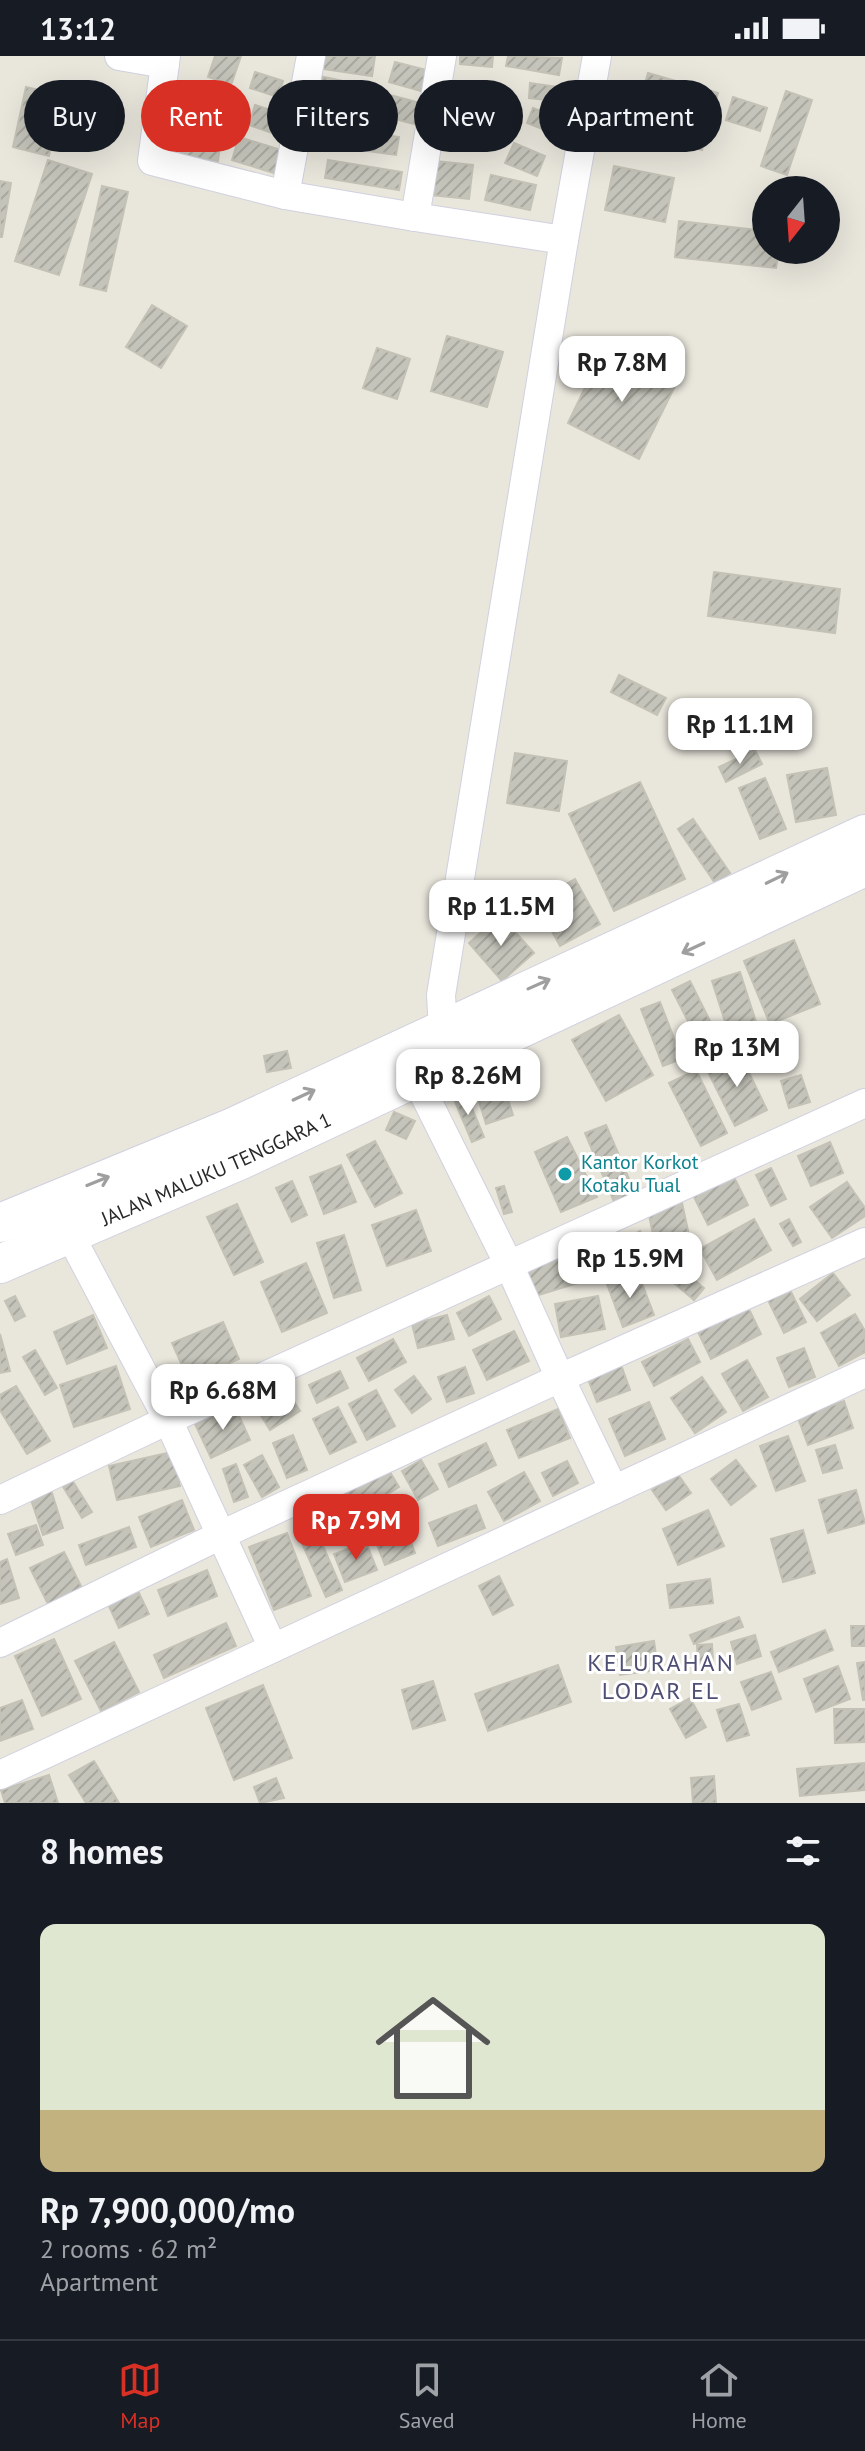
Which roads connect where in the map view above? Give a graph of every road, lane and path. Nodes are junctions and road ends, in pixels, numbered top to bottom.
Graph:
1 (119, 56) edge
2 (311, 56) edge
3 (442, 56) edge
4 (597, 56) edge
5 (166, 60) edge
6 (285, 195) junction
7 (415, 217) junction
8 (564, 240) junction
9 (865, 834) edge
10 (865, 867) edge
11 (426, 1055) junction
12 (865, 1103) edge
13 (50, 1200) junction
14 (0, 1223) edge
15 (70, 1235) junction
16 (865, 1242) edge
17 (0, 1264) edge
18 (509, 1265) junction
19 (865, 1373) edge
20 (560, 1378) junction
21 (168, 1420) junction
22 (614, 1490) junction
23 (0, 1500) edge
24 (221, 1535) junction
25 (0, 1643) edge
26 (273, 1648) junction
27 (0, 1775) edge

1 - 5 street
2 - 6 street
3 - 7 street
4 - 8 street
5 - 6 street
6 - 7 street
7 - 8 street
8 - 11 street
11 -> 9 main road, JALAN MALUKU TENGGARA 1
10 -> 11 main road, JALAN MALUKU TENGGARA 1
13 -> 11 main road, JALAN MALUKU TENGGARA 1
11 - 15 main road, JALAN MALUKU TENGGARA 1
11 - 18 street
12 - 18 street
13 - 14 main road, JALAN MALUKU TENGGARA 1
13 - 15 street
15 - 17 main road, JALAN MALUKU TENGGARA 1
15 - 21 street
16 - 20 street
18 - 20 street
18 - 21 street
19 - 22 street
20 - 22 street
20 - 24 street
21 - 23 street
21 - 24 street
22 - 26 street
24 - 25 street
24 - 26 street
26 - 27 street

